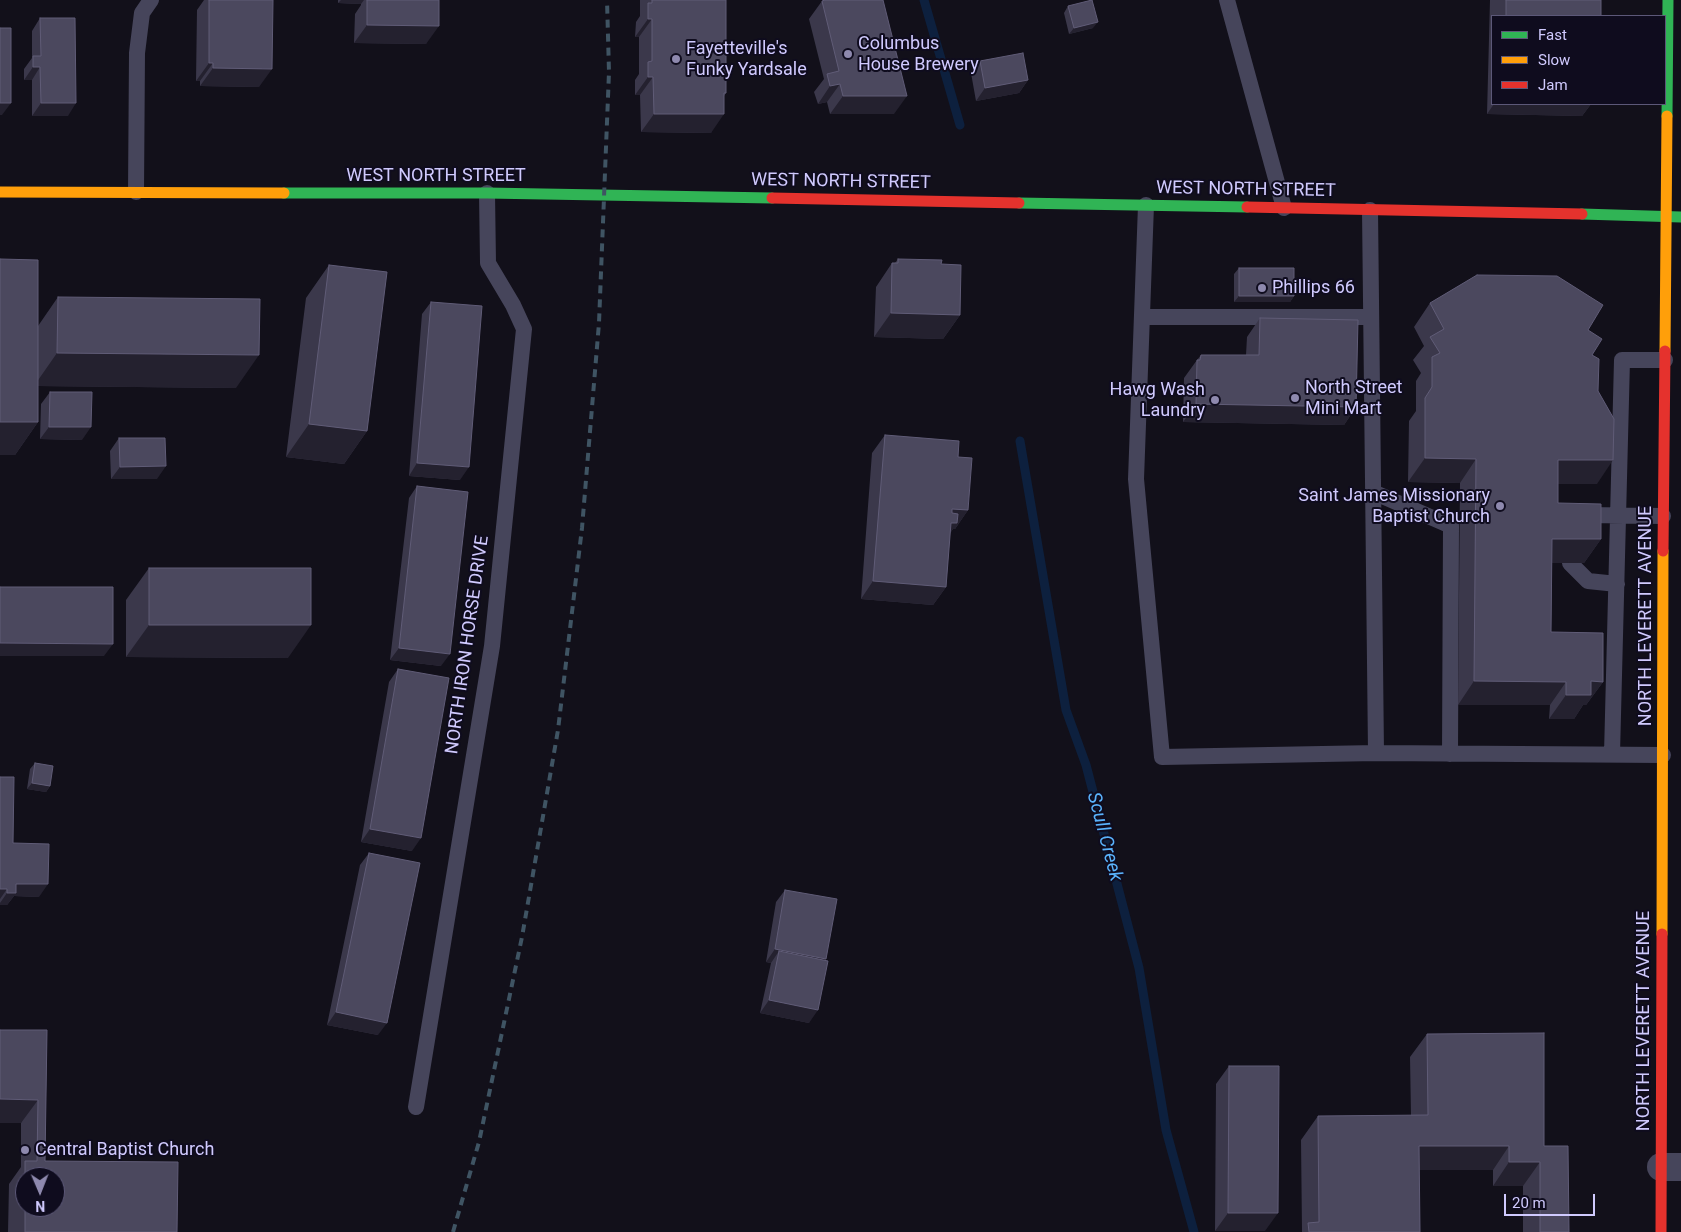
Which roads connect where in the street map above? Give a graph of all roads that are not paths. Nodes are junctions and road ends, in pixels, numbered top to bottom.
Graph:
1 (151, 0) edge
2 (1227, 0) edge
3 (1668, 0) edge
4 (0, 192) edge
5 (136, 192) junction
6 (487, 193) junction
7 (1146, 205) junction
8 (1284, 208) junction
9 (1370, 210) junction
10 (1666, 216) junction
11 (1681, 217) edge
12 (1142, 317) junction
13 (1370, 317) junction
14 (1665, 360) junction
15 (1373, 492) junction
16 (1619, 516) junction
17 (1663, 516) junction
18 (1571, 528) edge
19 (1570, 563) edge
20 (1617, 584) junction
21 (1672, 689) edge
22 (1376, 754) junction
23 (1450, 754) junction
24 (1612, 754) junction
25 (1663, 755) junction
26 (416, 1107) dead end
27 (1671, 1167) edge
28 (1661, 1232) edge

1 - 5 lane
2 - 8 lane
3 - 10 main road, NORTH LEVERETT AVENUE
4 - 5 main road, WEST NORTH STREET
5 - 6 main road, WEST NORTH STREET
6 - 7 main road, WEST NORTH STREET
6 - 26 lane, NORTH IRON HORSE DRIVE
7 - 8 main road, WEST NORTH STREET
7 - 12 lane
8 - 9 main road, WEST NORTH STREET
9 - 10 main road, WEST NORTH STREET
9 - 13 lane
10 - 11 main road, WEST NORTH STREET
10 - 14 main road, NORTH LEVERETT AVENUE
12 - 13 lane
12 - 22 lane
13 - 15 lane
14 - 16 lane
14 - 17 main road, NORTH LEVERETT AVENUE
15 - 22 lane
15 - 23 lane
16 - 17 lane
16 - 18 lane
16 - 20 lane
17 - 21 main road, NORTH LEVERETT AVENUE
19 - 20 lane
20 - 24 lane
21 - 25 main road, NORTH LEVERETT AVENUE
22 - 23 lane
23 - 24 lane
24 - 25 lane
25 - 27 main road, NORTH LEVERETT AVENUE
27 - 28 main road, NORTH LEVERETT AVENUE

